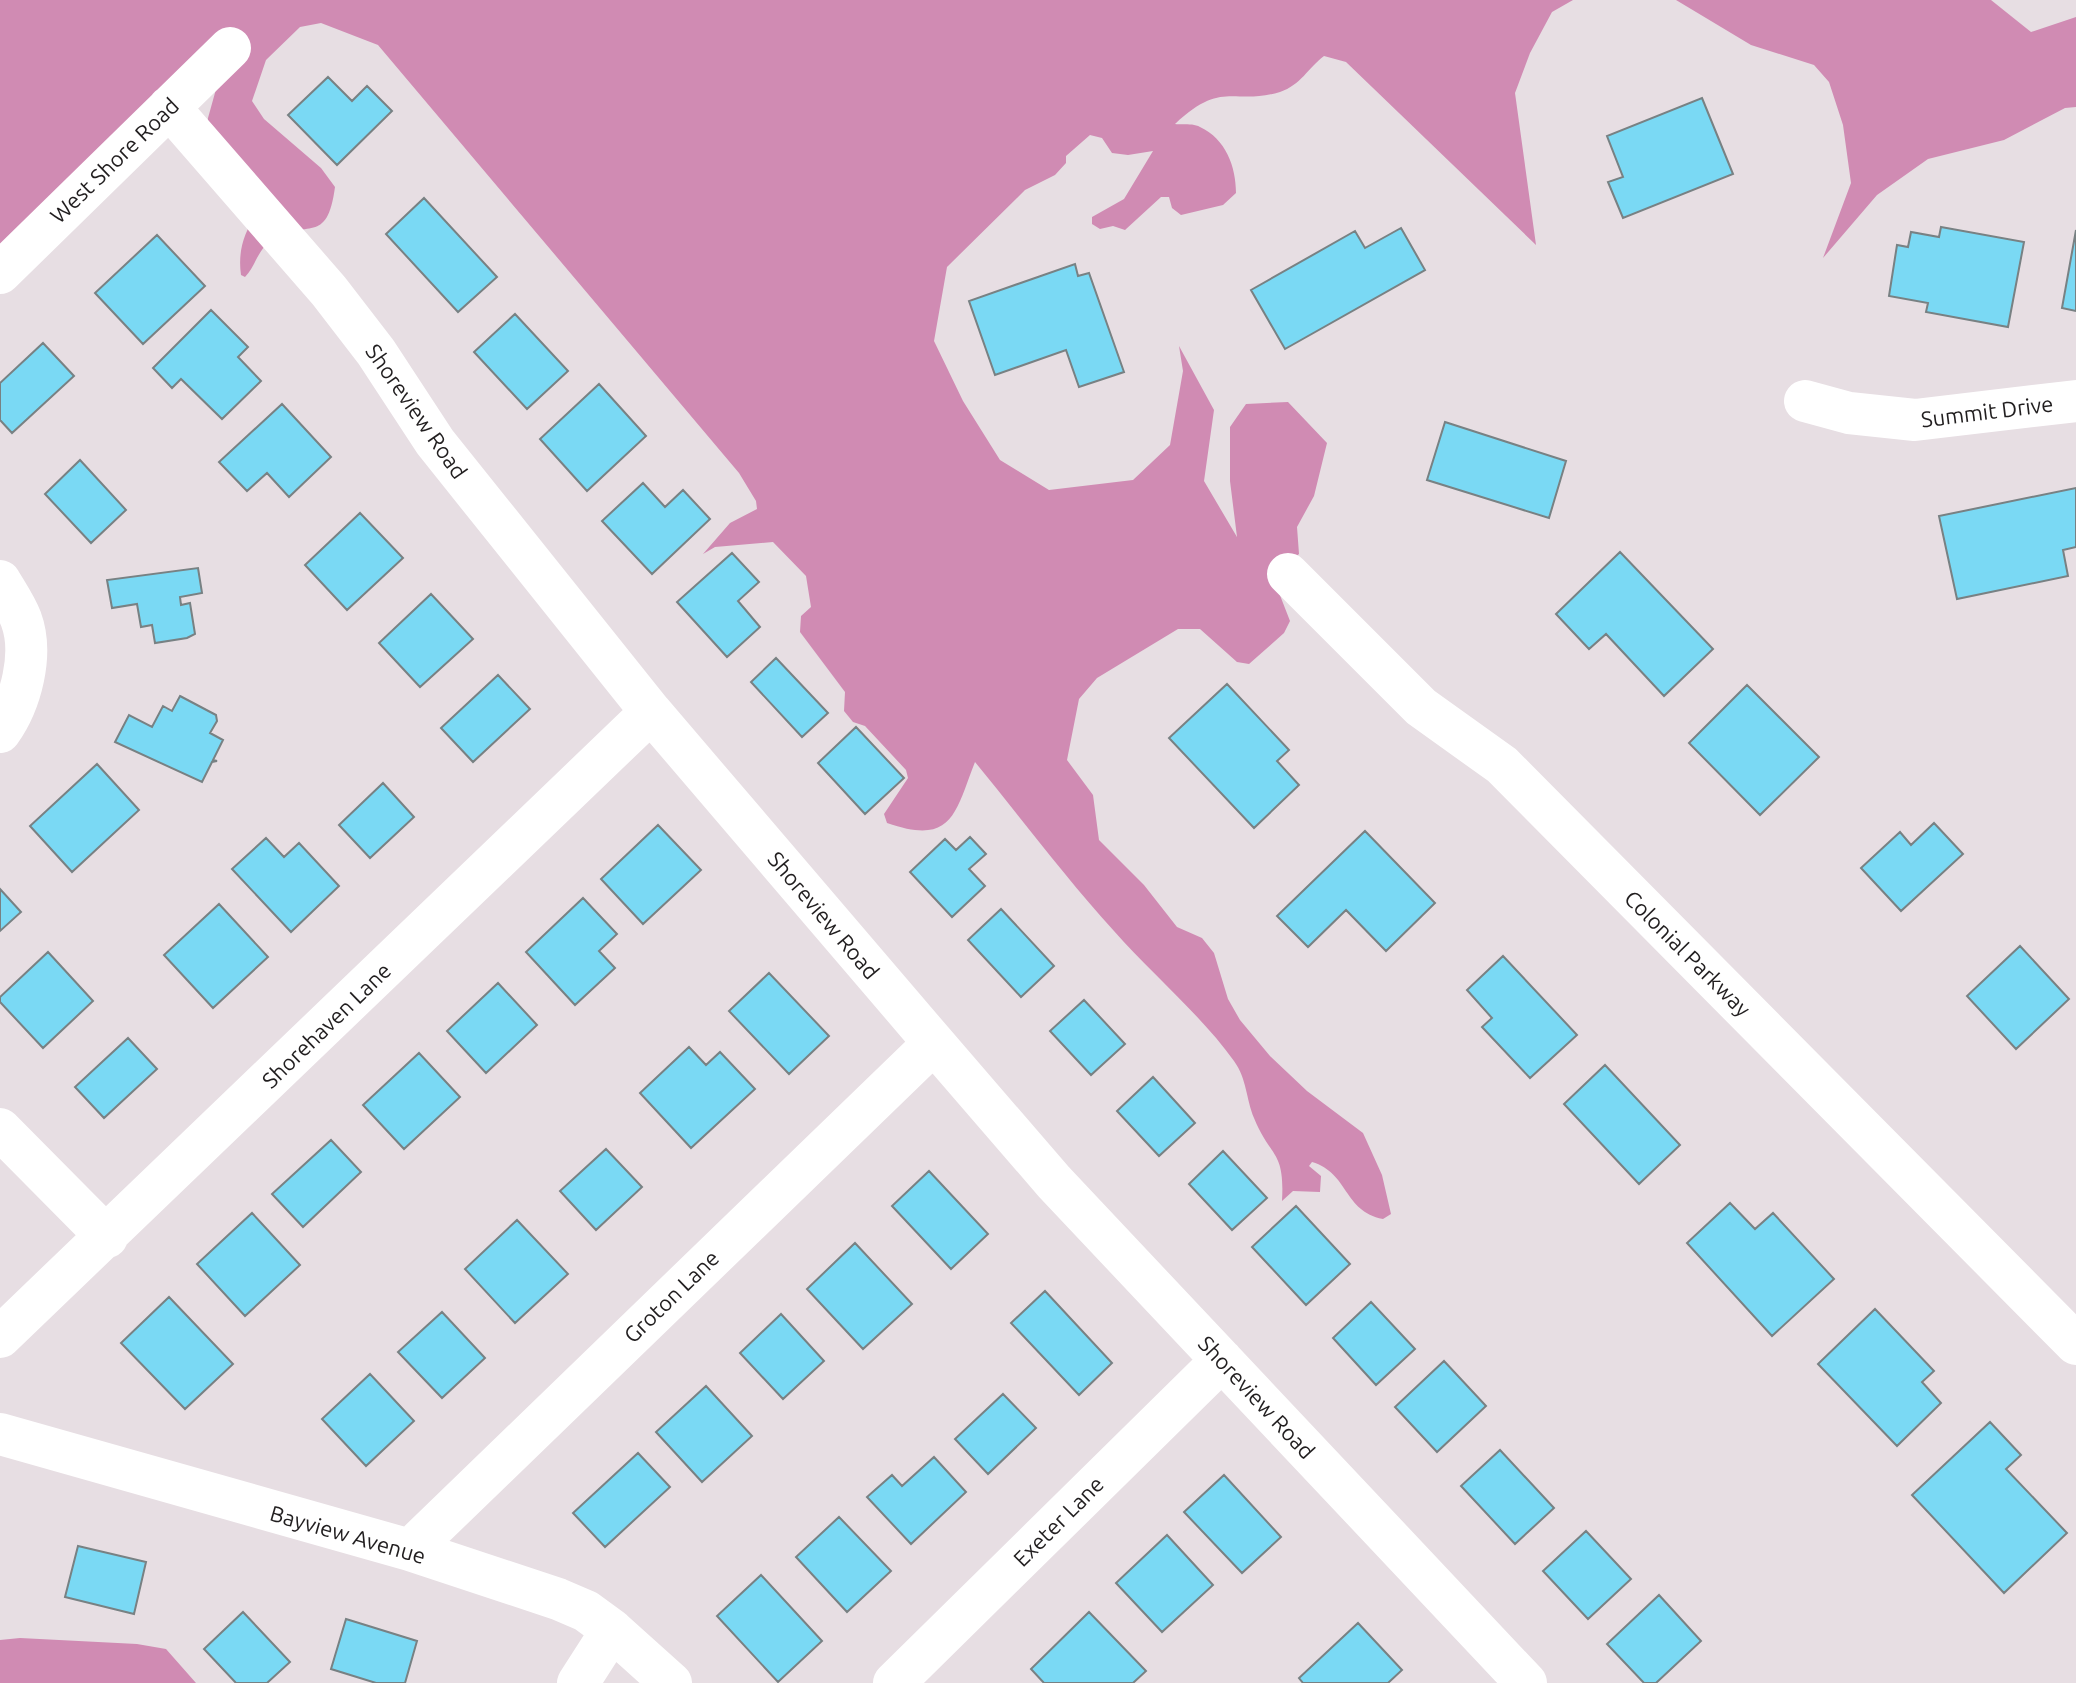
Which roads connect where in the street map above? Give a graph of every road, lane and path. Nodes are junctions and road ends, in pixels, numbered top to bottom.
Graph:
1 (230, 48) dead end
2 (169, 107) junction
3 (0, 273) edge
4 (1805, 401) dead end
5 (2076, 401) edge
6 (1288, 574) dead end
7 (0, 581) edge
8 (651, 712) junction
9 (0, 732) edge
10 (934, 1043) junction
11 (0, 1129) edge
12 (107, 1237) junction
13 (0, 1337) edge
14 (2076, 1344) edge
15 (1222, 1360) junction
16 (0, 1434) edge
17 (410, 1550) junction
18 (612, 1630) junction
19 (578, 1683) edge
20 (671, 1683) edge
21 (894, 1683) edge
22 (1526, 1683) edge

1 - 2 street, West Shore Road
2 - 3 street, West Shore Road
2 - 8 street, Shoreview Road
4 - 5 street, Summit Drive
6 - 14 street, Colonial Parkway
7 - 9 street
8 - 10 street, Shoreview Road
8 - 12 street, Shorehaven Lane
10 - 15 street, Shoreview Road
10 - 17 street, Groton Lane
11 - 12 street
12 - 13 street, Shorehaven Lane
15 - 21 street, Exeter Lane
15 - 22 street, Shoreview Road
16 - 17 street, Bayview Avenue
17 - 18 street, Bayview Avenue
18 - 19 street
18 - 20 street, Bayview Avenue

